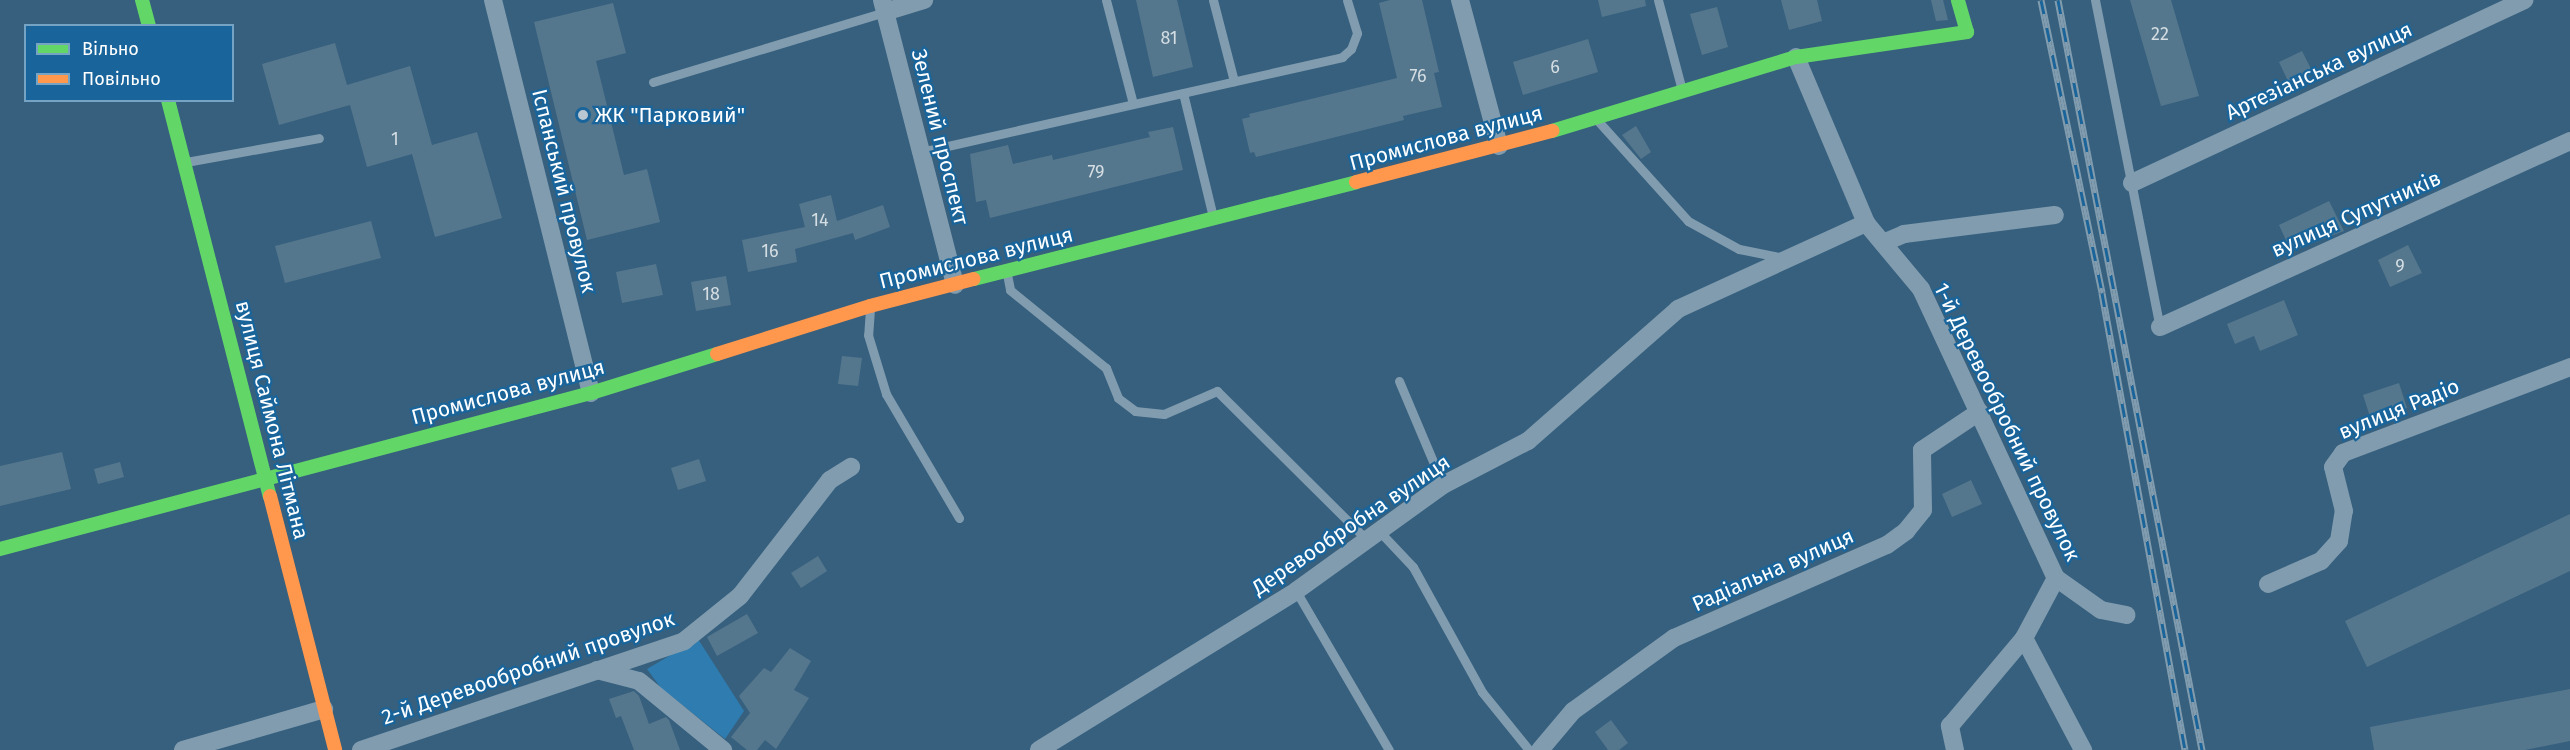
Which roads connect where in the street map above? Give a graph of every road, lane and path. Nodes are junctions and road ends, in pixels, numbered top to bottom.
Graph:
1 (142, 0) edge
2 (493, 0) edge
3 (924, 0) edge
4 (1106, 0) edge
5 (1213, 0) edge
6 (1347, 0) edge
7 (1460, 0) edge
8 (1658, 0) edge
9 (1958, 0) edge
10 (2095, 0) edge
11 (2524, 0) edge
12 (884, 6) edge
13 (148, 24) edge
14 (1796, 57) junction
15 (1234, 81) junction
16 (652, 82) dead end
17 (1183, 93) junction
18 (1683, 93) junction
19 (169, 102) edge
20 (1133, 104) junction
21 (1597, 120) junction
22 (319, 138) dead end
23 (2570, 141) edge
24 (1499, 146) junction
25 (921, 152) junction
26 (184, 163) junction
27 (2132, 183) junction
28 (2055, 215) dead end
29 (1214, 219) junction
30 (1866, 223) junction
31 (1883, 243) junction
32 (1786, 259) junction
33 (1006, 272) junction
34 (955, 285) junction
35 (870, 306) junction
36 (2160, 327) joint
37 (2570, 367) edge
38 (1399, 381) dead end
39 (591, 393) junction
40 (1979, 412) junction
41 (851, 466) dead end
42 (265, 479) junction
43 (1443, 485) junction
44 (959, 518) dead end
45 (1374, 536) junction
46 (0, 549) edge
47 (2056, 578) junction
48 (2268, 584) dead end
49 (1296, 591) junction
50 (2127, 615) dead end
51 (2024, 638) junction
52 (597, 670) junction
53 (324, 709) junction
54 (183, 750) edge
55 (335, 750) edge
56 (361, 750) edge
57 (723, 750) edge
58 (1039, 750) edge
59 (1389, 750) edge
60 (1529, 750) edge
61 (1540, 750) edge
62 (1955, 750) edge
63 (2083, 750) edge

1 - 13 street
2 - 39 street, Іспанський провулок
3 - 12 street
4 - 20 lane
5 - 15 lane
6 - 15 lane
7 - 24 street
8 - 18 lane
9 - 14 street, Промислова вулиця
10 - 27 lane
11 - 27 street, Артезіанська вулиця
12 - 16 lane
12 - 25 street, Зелений проспект
14 - 18 street, Промислова вулиця
14 - 30 street, 1-й Деревообробний провулок
15 - 17 lane
17 - 20 lane
17 - 29 lane
18 - 21 street, Промислова вулиця
19 - 26 street, вулиця Саймона Літмана
20 - 25 lane
21 - 24 street, Промислова вулиця
21 - 32 lane
22 - 26 lane
23 - 36 street, вулиця Супутників
24 - 29 street, Промислова вулиця
25 - 34 street, Зелений проспект
26 - 42 street, вулиця Саймона Літмана
27 - 36 lane
28 - 31 street
29 - 33 street, Промислова вулиця
30 - 31 street, 1-й Деревообробний провулок
30 - 32 street, Деревообробна вулиця
31 - 40 street, 1-й Деревообробний провулок
32 - 43 street, Деревообробна вулиця
33 - 34 street, Промислова вулиця
33 - 45 lane
34 - 35 street, Промислова вулиця
35 - 39 street, Промислова вулиця
35 - 44 lane
37 - 48 street, вулиця Радіо
38 - 43 lane
39 - 42 street, Промислова вулиця
40 - 47 street, 1-й Деревообробний провулок
40 - 61 street, Радіальна вулиця
41 - 52 street, 2-й Деревообробний провулок
42 - 46 street, Промислова вулиця
42 - 53 street, вулиця Саймона Літмана
43 - 45 street, Деревообробна вулиця
45 - 49 street, Деревообробна вулиця
45 - 60 lane
47 - 50 street, 1-й Деревообробний провулок
47 - 51 street
49 - 58 street, Деревообробна вулиця
49 - 59 lane
51 - 62 street
51 - 63 street
52 - 56 street, 2-й Деревообробний провулок
52 - 57 street
53 - 54 street
53 - 55 street, вулиця Саймона Літмана

